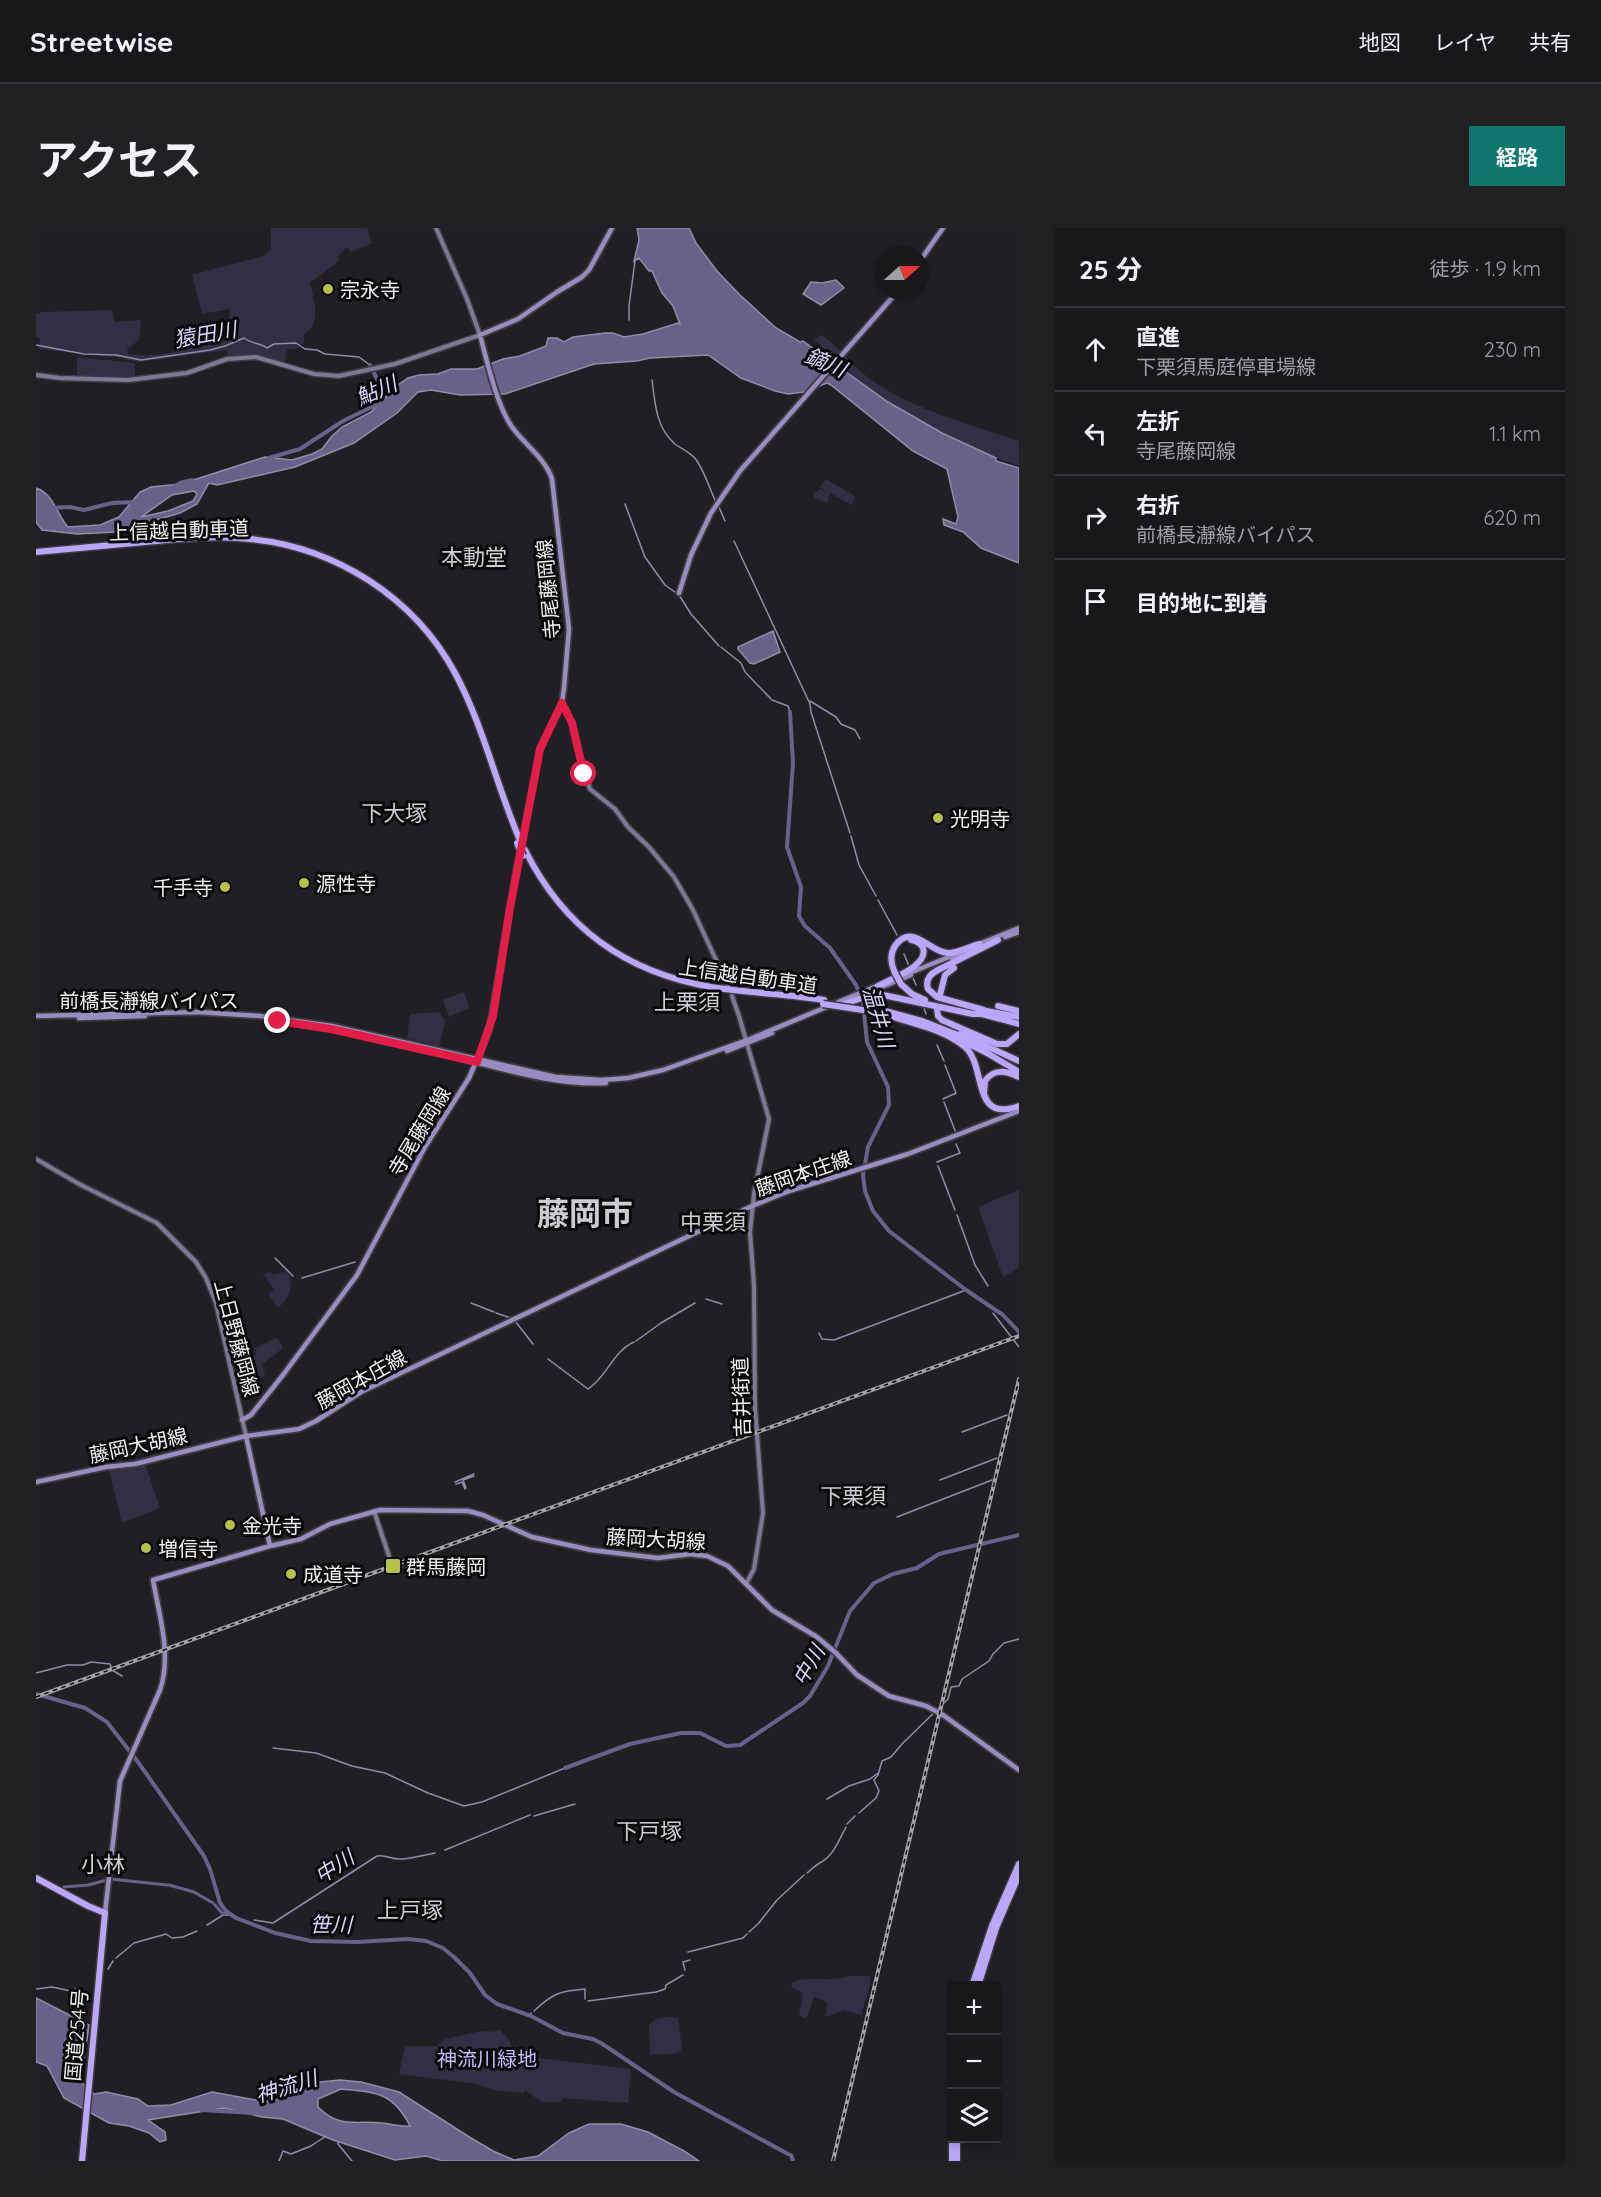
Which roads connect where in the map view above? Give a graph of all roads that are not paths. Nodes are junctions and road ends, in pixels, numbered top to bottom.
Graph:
1 (436, 228) edge
2 (612, 228) edge
3 (943, 228) edge
4 (929, 248) edge
5 (890, 300) edge
6 (480, 337) junction
7 (36, 375) edge
8 (36, 554) edge
9 (679, 593) dead end
10 (562, 703) junction
11 (1019, 930) edge
12 (998, 940) junction
13 (980, 944) junction
14 (954, 968) dead end
15 (896, 973) junction
16 (728, 986) dead end
17 (878, 986) junction
18 (861, 995) junction
19 (940, 995) dead end
20 (732, 996) dead end
21 (998, 1006) dead end
22 (835, 1007) joint
23 (870, 1009) junction
24 (937, 1009) dead end
25 (1019, 1011) edge
26 (984, 1012) junction
27 (887, 1015) junction
28 (36, 1017) edge
29 (1019, 1020) edge
30 (948, 1030) junction
31 (1019, 1034) edge
32 (747, 1042) junction
33 (477, 1061) junction
34 (1019, 1061) edge
35 (1019, 1070) edge
36 (1019, 1077) edge
37 (1019, 1104) edge
38 (1019, 1111) edge
39 (36, 1159) edge
40 (752, 1206) junction
41 (242, 1420) junction
42 (246, 1436) junction
43 (36, 1482) edge
44 (374, 1511) junction
45 (270, 1546) junction
46 (389, 1556) dead end
47 (746, 1584) junction
48 (1019, 1770) edge
49 (1019, 1864) edge
50 (1019, 1875) edge
51 (37, 1879) edge
52 (105, 1912) junction
53 (974, 1981) edge
54 (980, 1981) edge
55 (952, 2143) edge
56 (957, 2143) edge
57 (82, 2161) edge
58 (952, 2161) edge
59 (957, 2161) edge

1 - 6 main road
2 - 6 main road
3 - 4 main road
5 - 9 main road
6 - 7 main road
6 - 10 main road, 寺尾藤岡線
8 - 23 highway, 上信越自動車道, bridge
10 - 16 main road
10 - 33 main road, 寺尾藤岡線
11 - 12 main road, 前橋長瀞線バイパス
11 - 13 main road, 前橋長瀞線バイパス
12 - 18 main road, 前橋長瀞線バイパス
12 - 26 highway
13 - 15 highway
13 - 17 main road, 前橋長瀞線バイパス
14 - 19 highway
15 - 17 highway
15 - 26 highway, bridge
17 - 18 main road, 前橋長瀞線バイパス
18 - 22 highway
18 - 26 highway
18 - 32 main road, 前橋長瀞線バイパス
20 - 32 main road, 吉井街道
21 - 25 highway
22 - 32 main road, 前橋長瀞線バイパス
23 - 27 highway, 上信越自動車道
23 - 30 highway, 上信越自動車道
24 - 31 highway
26 - 29 highway
27 - 35 highway, 上信越自動車道
27 - 37 highway
28 - 33 main road, 前橋長瀞線バイパス
30 - 34 highway
30 - 35 highway, 上信越自動車道
32 - 33 main road, 前橋長瀞線バイパス
32 - 40 main road, 吉井街道
33 - 41 main road, 寺尾藤岡線
36 - 37 highway
38 - 40 main road, 藤岡本庄線
39 - 41 main road, 上日野藤岡線
40 - 42 main road, 藤岡本庄線
40 - 47 main road, 吉井街道
41 - 42 main road, 上日野藤岡線
42 - 43 main road, 藤岡大胡線
42 - 45 main road
44 - 45 main road, 藤岡大胡線
44 - 46 main road
44 - 47 main road, 藤岡大胡線
45 - 52 main road
47 - 48 main road, 藤岡大胡線
49 - 53 highway
50 - 54 highway
51 - 52 highway
52 - 57 highway, 国道254号
55 - 58 highway
56 - 59 highway

